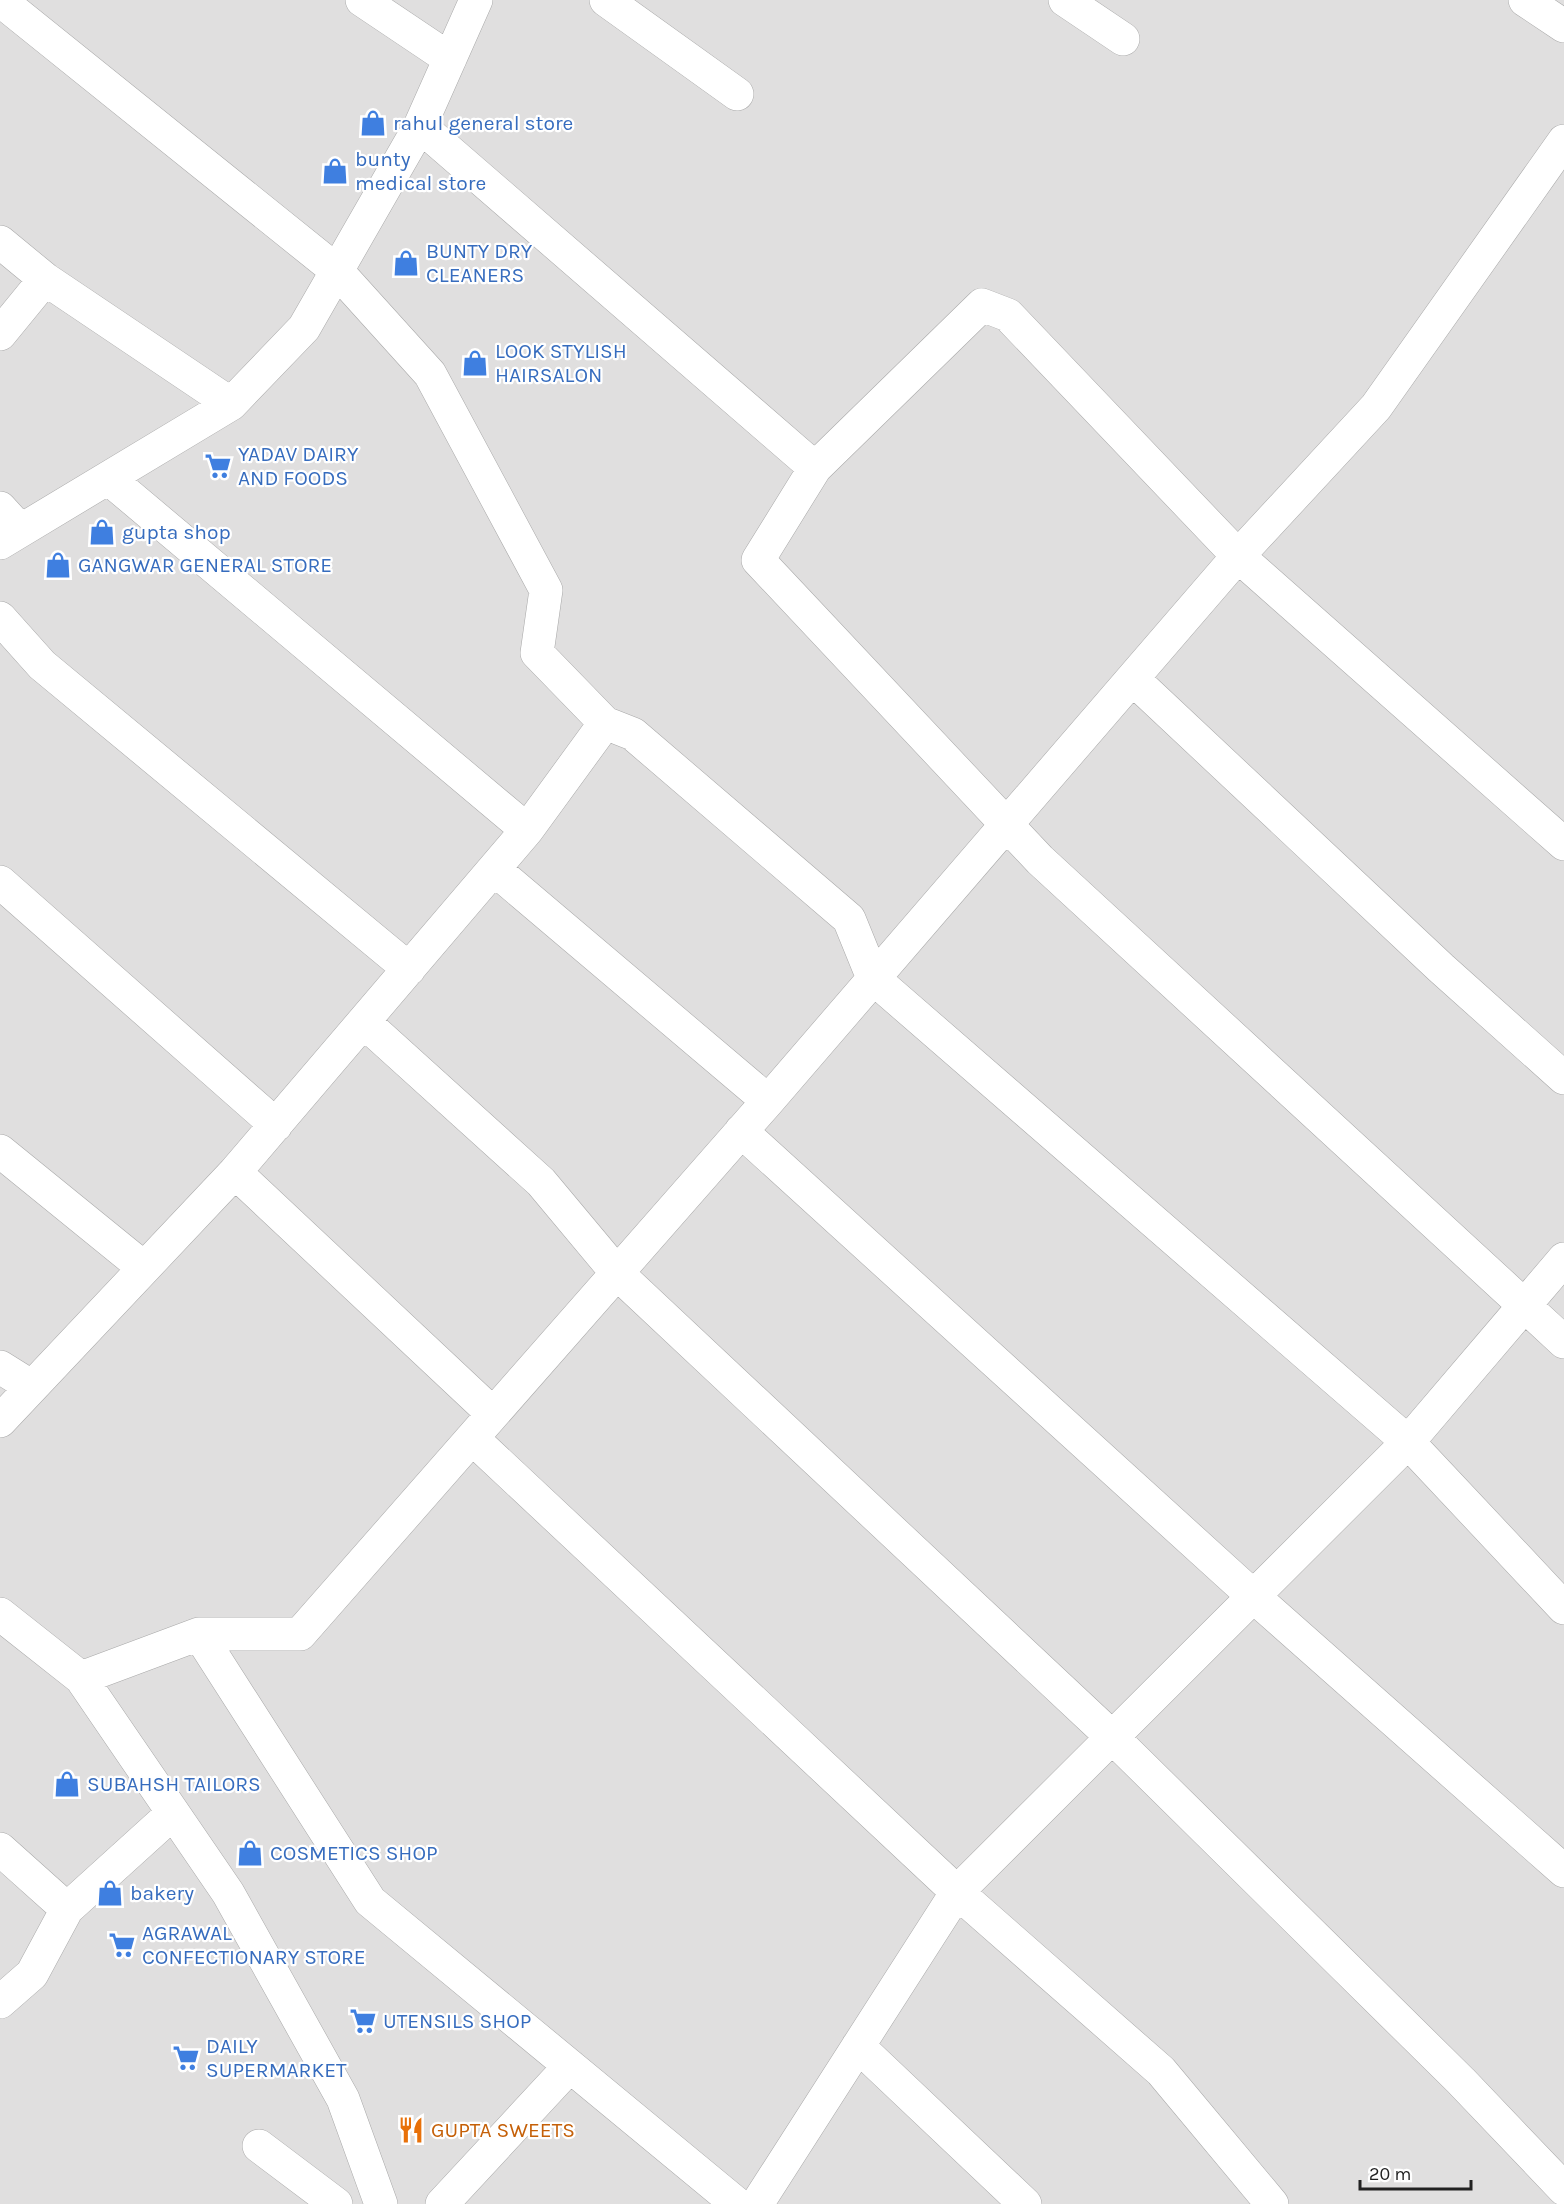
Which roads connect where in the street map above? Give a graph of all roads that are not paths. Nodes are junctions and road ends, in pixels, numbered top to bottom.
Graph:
1 (0, 0) edge
2 (362, 0) edge
3 (476, 0) edge
4 (606, 0) edge
5 (1065, 0) edge
6 (1526, 0) edge
7 (1564, 26) edge
8 (1123, 39) dead end
9 (450, 59) junction
10 (737, 94) dead end
11 (420, 126) junction
12 (1564, 141) edge
13 (0, 242) edge
14 (337, 271) junction
15 (45, 279) junction
16 (0, 334) edge
17 (231, 405) junction
18 (815, 468) junction
19 (108, 478) junction
20 (7, 527) edge
21 (1238, 556) junction
22 (0, 618) edge
23 (1133, 679) junction
24 (605, 723) junction
25 (1008, 823) junction
26 (527, 830) junction
27 (1564, 844) edge
28 (494, 869) junction
29 (0, 882) edge
30 (409, 969) junction
31 (873, 978) junction
32 (364, 1022) junction
33 (1564, 1078) edge
34 (768, 1101) junction
35 (276, 1125) junction
36 (741, 1131) junction
37 (0, 1151) edge
38 (235, 1172) junction
39 (1564, 1259) edge
40 (144, 1268) junction
41 (617, 1273) junction
42 (1525, 1305) junction
43 (1564, 1342) edge
44 (0, 1366) edge
45 (32, 1387) junction
46 (0, 1421) edge
47 (483, 1426) junction
48 (1408, 1442) junction
49 (1254, 1596) junction
50 (1564, 1608) edge
51 (0, 1614) edge
52 (199, 1634) junction
53 (81, 1678) junction
54 (1112, 1737) junction
55 (173, 1813) junction
56 (0, 1849) edge
57 (1564, 1871) edge
58 (957, 1892) junction
59 (67, 1909) junction
60 (0, 2002) edge
61 (858, 2046) junction
62 (570, 2066) junction
63 (260, 2146) dead end
64 (1564, 2189) edge
65 (336, 2204) edge
66 (381, 2204) edge
67 (442, 2204) edge
68 (737, 2204) edge
69 (757, 2204) edge
70 (1025, 2204) edge
71 (1272, 2204) edge

1 - 14 street
2 - 9 street
3 - 9 street
4 - 10 street
5 - 8 street
6 - 7 street
9 - 11 street
11 - 14 street
11 - 18 street
12 - 21 street
13 - 15 street
14 - 17 street
14 - 24 street
15 - 16 street
15 - 17 street
17 - 19 street
18 - 21 street
18 - 25 street
19 - 20 street
19 - 26 street
21 - 23 street
21 - 27 street
22 - 30 street
23 - 25 street
23 - 33 street
24 - 26 street
24 - 31 street
25 - 31 street
25 - 42 street
26 - 28 street
28 - 30 street
28 - 34 street
29 - 35 street
30 - 32 street
31 - 34 street
31 - 48 street
32 - 35 street
32 - 41 street
34 - 36 street
35 - 38 street
36 - 41 street
36 - 49 street
37 - 40 street
38 - 40 street
38 - 47 street
39 - 42 street
40 - 45 street
41 - 47 street
41 - 54 street
42 - 43 street
42 - 48 street
44 - 45 street
45 - 46 street
47 - 52 street
47 - 58 street
48 - 49 street
48 - 50 street
49 - 54 street
49 - 57 street
51 - 53 street
52 - 53 street
52 - 62 street
53 - 55 street
54 - 58 street
54 - 64 street
55 - 59 street
55 - 66 street
56 - 59 street
58 - 61 street
58 - 71 street
59 - 60 street
61 - 69 street
61 - 70 street
62 - 67 street
62 - 68 street
63 - 65 street

